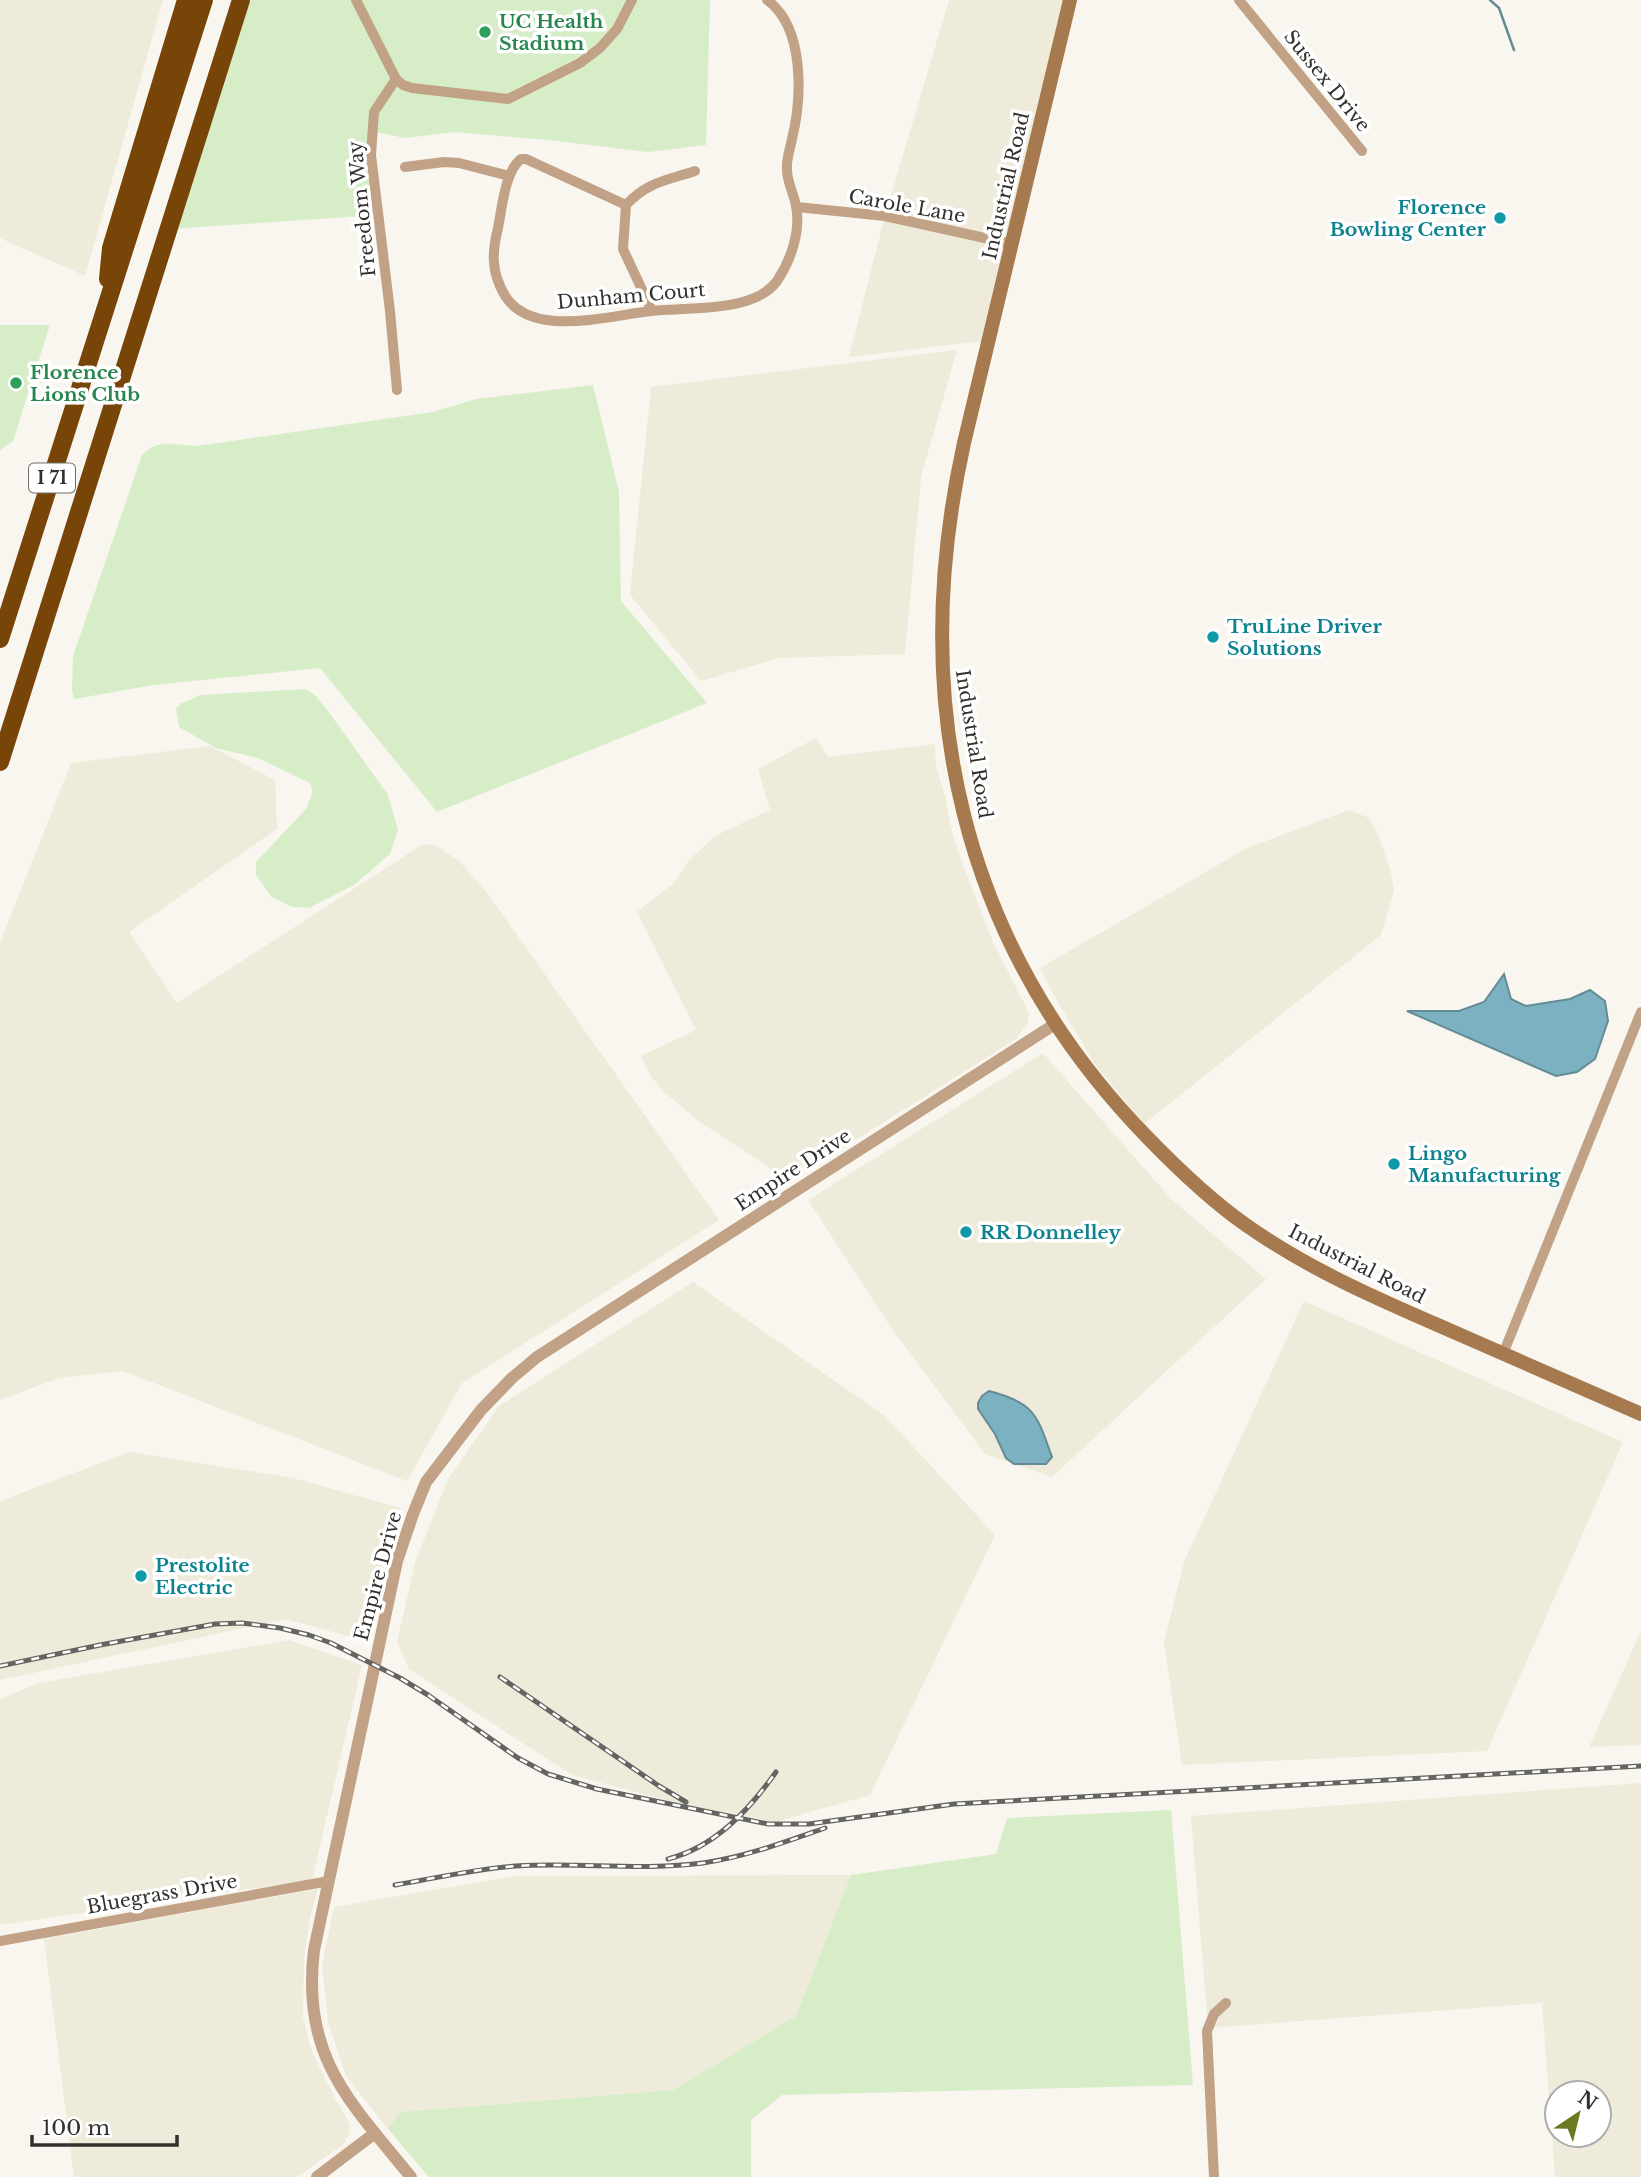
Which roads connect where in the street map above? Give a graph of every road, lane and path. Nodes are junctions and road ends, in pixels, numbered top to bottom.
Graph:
1 (186, 0) edge
2 (204, 0) edge
3 (241, 0) edge
4 (356, 0) edge
5 (632, 0) edge
6 (767, 0) edge
7 (1070, 0) edge
8 (1239, 0) edge
9 (396, 79) junction
10 (1362, 151) dead end
11 (405, 167) dead end
12 (695, 171) dead end
13 (509, 176) junction
14 (626, 205) junction
15 (797, 207) junction
16 (1012, 244) junction
17 (652, 311) junction
18 (103, 317) junction
19 (397, 390) dead end
20 (0, 639) edge
21 (0, 762) edge
22 (1641, 1012) edge
23 (1055, 1024) junction
24 (1503, 1354) junction
25 (1641, 1414) edge
26 (329, 1881) junction
27 (0, 1941) edge
28 (1226, 2003) dead end
29 (374, 2133) junction
30 (317, 2177) edge
31 (411, 2177) edge
32 (1214, 2177) edge

1 - 18 highway
2 - 18 highway, I 71
3 - 21 highway, I 71
4 - 9 street
5 - 9 street
6 - 15 street
7 - 16 main road, Industrial Road
8 - 10 street, Sussex Drive
9 - 19 street, Freedom Way
11 - 13 street
12 - 14 street
13 - 14 street
13 - 17 street, Dunham Court
14 - 17 street
15 - 16 street, Carole Lane
15 - 17 street, Dunham Court
16 - 23 main road, Industrial Road
18 - 20 highway, I 71
22 - 24 street
23 - 24 main road, Industrial Road
23 - 26 street, Empire Drive
24 - 25 main road, Industrial Road
26 - 27 street, Bluegrass Drive
26 - 29 street, Empire Drive
28 - 32 street
29 - 30 street
29 - 31 street, Empire Drive

